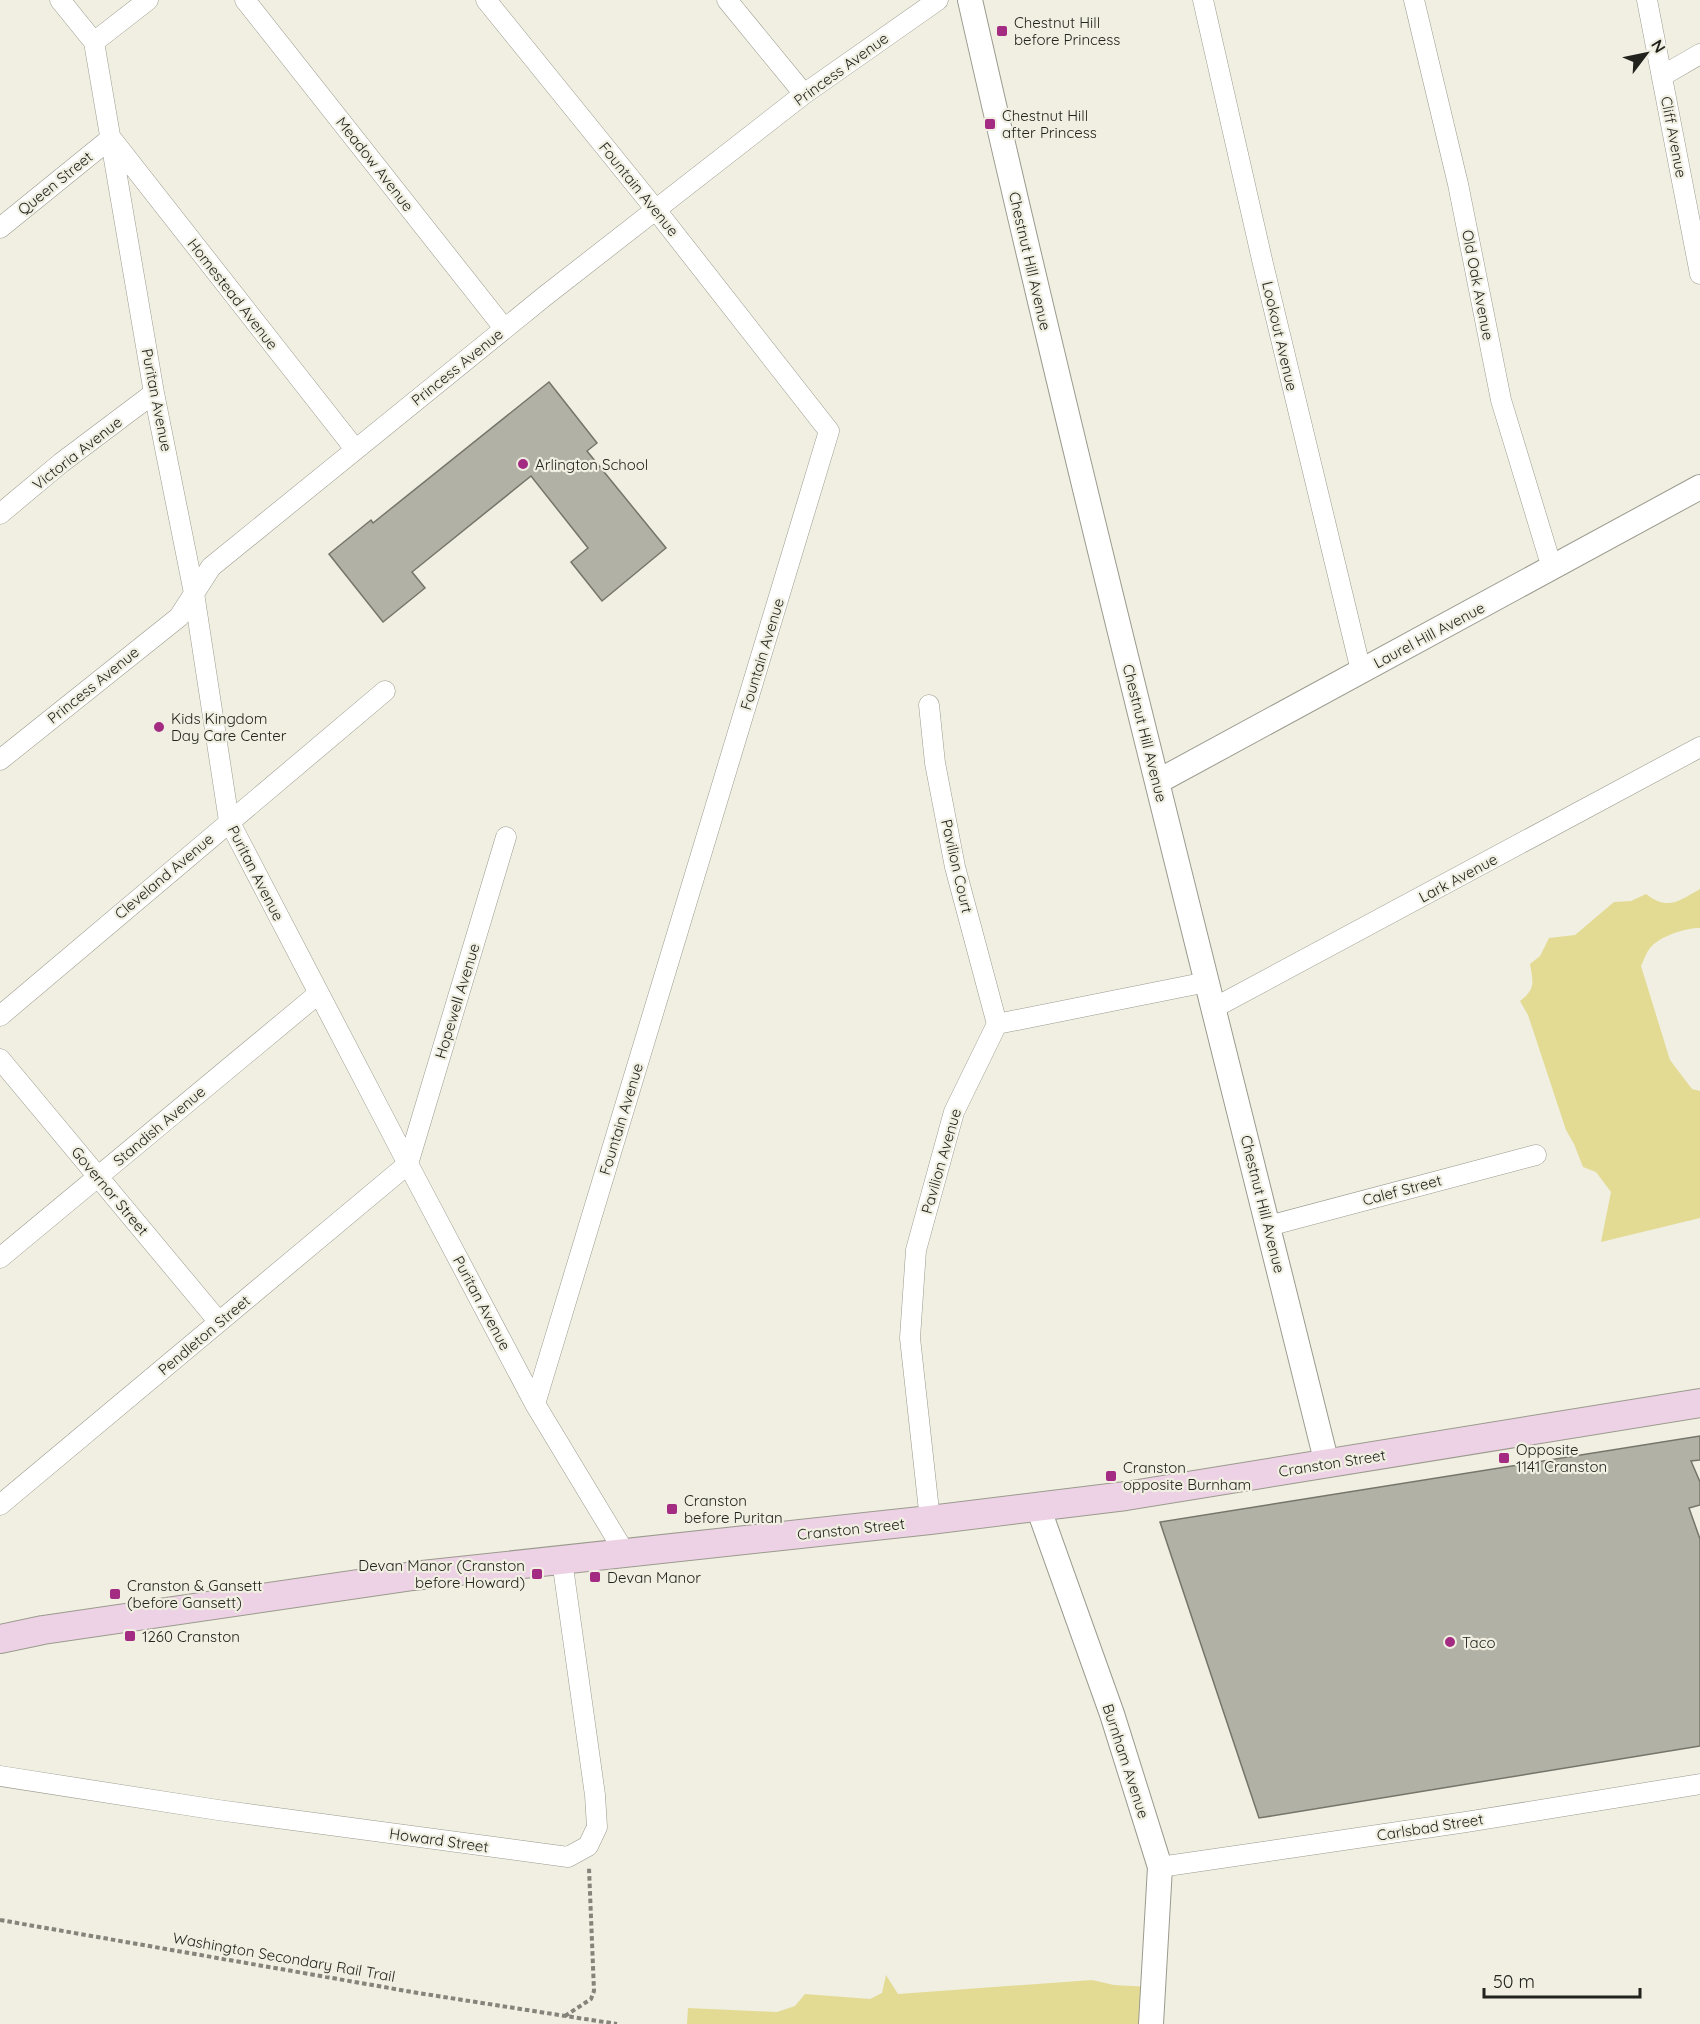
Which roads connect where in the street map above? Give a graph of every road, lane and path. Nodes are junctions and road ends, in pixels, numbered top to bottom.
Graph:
1 (60, 0) edge
2 (148, 0) edge
3 (245, 0) edge
4 (486, 0) edge
5 (727, 0) edge
6 (938, 0) edge
7 (970, 0) edge
8 (1203, 0) edge
9 (1414, 0) edge
10 (1647, 0) edge
11 (94, 42) junction
12 (1700, 54) edge
13 (1662, 76) junction
14 (804, 94) junction
15 (111, 138) junction
16 (656, 210) junction
17 (0, 228) edge
18 (1700, 274) edge
19 (504, 328) junction
20 (154, 393) junction
21 (355, 449) junction
22 (1700, 487) edge
23 (0, 514) edge
24 (1552, 568) junction
25 (194, 593) junction
26 (1361, 671) junction
27 (385, 692) dead end
28 (929, 705) dead end
29 (1700, 747) edge
30 (0, 760) edge
31 (1157, 782) junction
32 (229, 821) junction
33 (506, 837) dead end
34 (1207, 982) junction
35 (318, 994) junction
36 (1214, 1008) junction
37 (0, 1016) edge
38 (996, 1024) junction
39 (0, 1059) edge
40 (1536, 1155) dead end
41 (408, 1164) junction
42 (98, 1176) junction
43 (1268, 1226) junction
44 (0, 1258) edge
45 (219, 1322) junction
46 (1700, 1403) edge
47 (536, 1404) junction
48 (1327, 1464) junction
49 (0, 1505) edge
50 (1038, 1507) junction
51 (930, 1520) junction
52 (625, 1553) junction
53 (562, 1560) junction
54 (0, 1639) edge
55 (0, 1776) edge
56 (1700, 1784) edge
57 (588, 1846) junction
58 (1160, 1867) junction
59 (0, 1920) edge
60 (564, 2017) junction
61 (617, 2024) edge
62 (1151, 2024) edge

1 - 11 street
2 - 11 street
3 - 19 street, Meadow Avenue
4 - 16 street, Fountain Avenue
5 - 14 street
6 - 14 street, Princess Avenue
7 - 31 street, Chestnut Hill Avenue
8 - 26 street, Lookout Avenue
9 - 24 street, Old Oak Avenue
10 - 13 street, Cliff Avenue
11 - 15 street, Puritan Avenue
12 - 13 street
13 - 18 street, Cliff Avenue
14 - 16 street, Princess Avenue
15 - 17 street, Queen Street
15 - 20 street, Puritan Avenue
15 - 21 street, Homestead Avenue
16 - 19 street, Princess Avenue
16 - 47 street, Fountain Avenue
19 - 21 street, Princess Avenue
20 - 23 street, Victoria Avenue
20 - 25 street, Puritan Avenue
21 - 25 street, Princess Avenue
22 - 24 street, Laurel Hill Avenue
24 - 26 street, Laurel Hill Avenue
25 - 30 street, Princess Avenue
25 - 32 street, Puritan Avenue
26 - 31 street, Laurel Hill Avenue
27 - 32 street, Cleveland Avenue
28 - 38 street, Pavilion Court
29 - 36 street, Lark Avenue
31 - 34 street, Chestnut Hill Avenue
32 - 35 street, Puritan Avenue
32 - 37 street, Cleveland Avenue
33 - 41 street, Hopewell Avenue
34 - 36 street, Chestnut Hill Avenue
34 - 38 street
35 - 41 street, Puritan Avenue
35 - 42 street, Standish Avenue
36 - 43 street, Chestnut Hill Avenue
38 - 51 street, Pavilion Avenue
39 - 42 street, Governor Street
40 - 43 street, Calef Street
41 - 45 street, Pendleton Street
41 - 47 street, Puritan Avenue
42 - 44 street, Standish Avenue
42 - 45 street, Governor Street
43 - 48 street, Chestnut Hill Avenue
45 - 49 street, Pendleton Street
46 - 48 main road, Cranston Street
47 - 52 street, Puritan Avenue
48 - 50 main road, Cranston Street
50 - 51 main road, Cranston Street
50 - 58 street, Burnham Avenue
51 - 52 main road, Cranston Street
52 - 53 main road, Cranston Street
53 - 54 main road, Cranston Street
53 - 57 street
55 - 57 street, Howard Street
56 - 58 street, Carlsbad Street
57 - 60 path
58 - 62 street, Burnham Avenue
59 - 60 path, Washington Secondary Rail Trail
60 - 61 path, Washington Secondary Rail Trail

